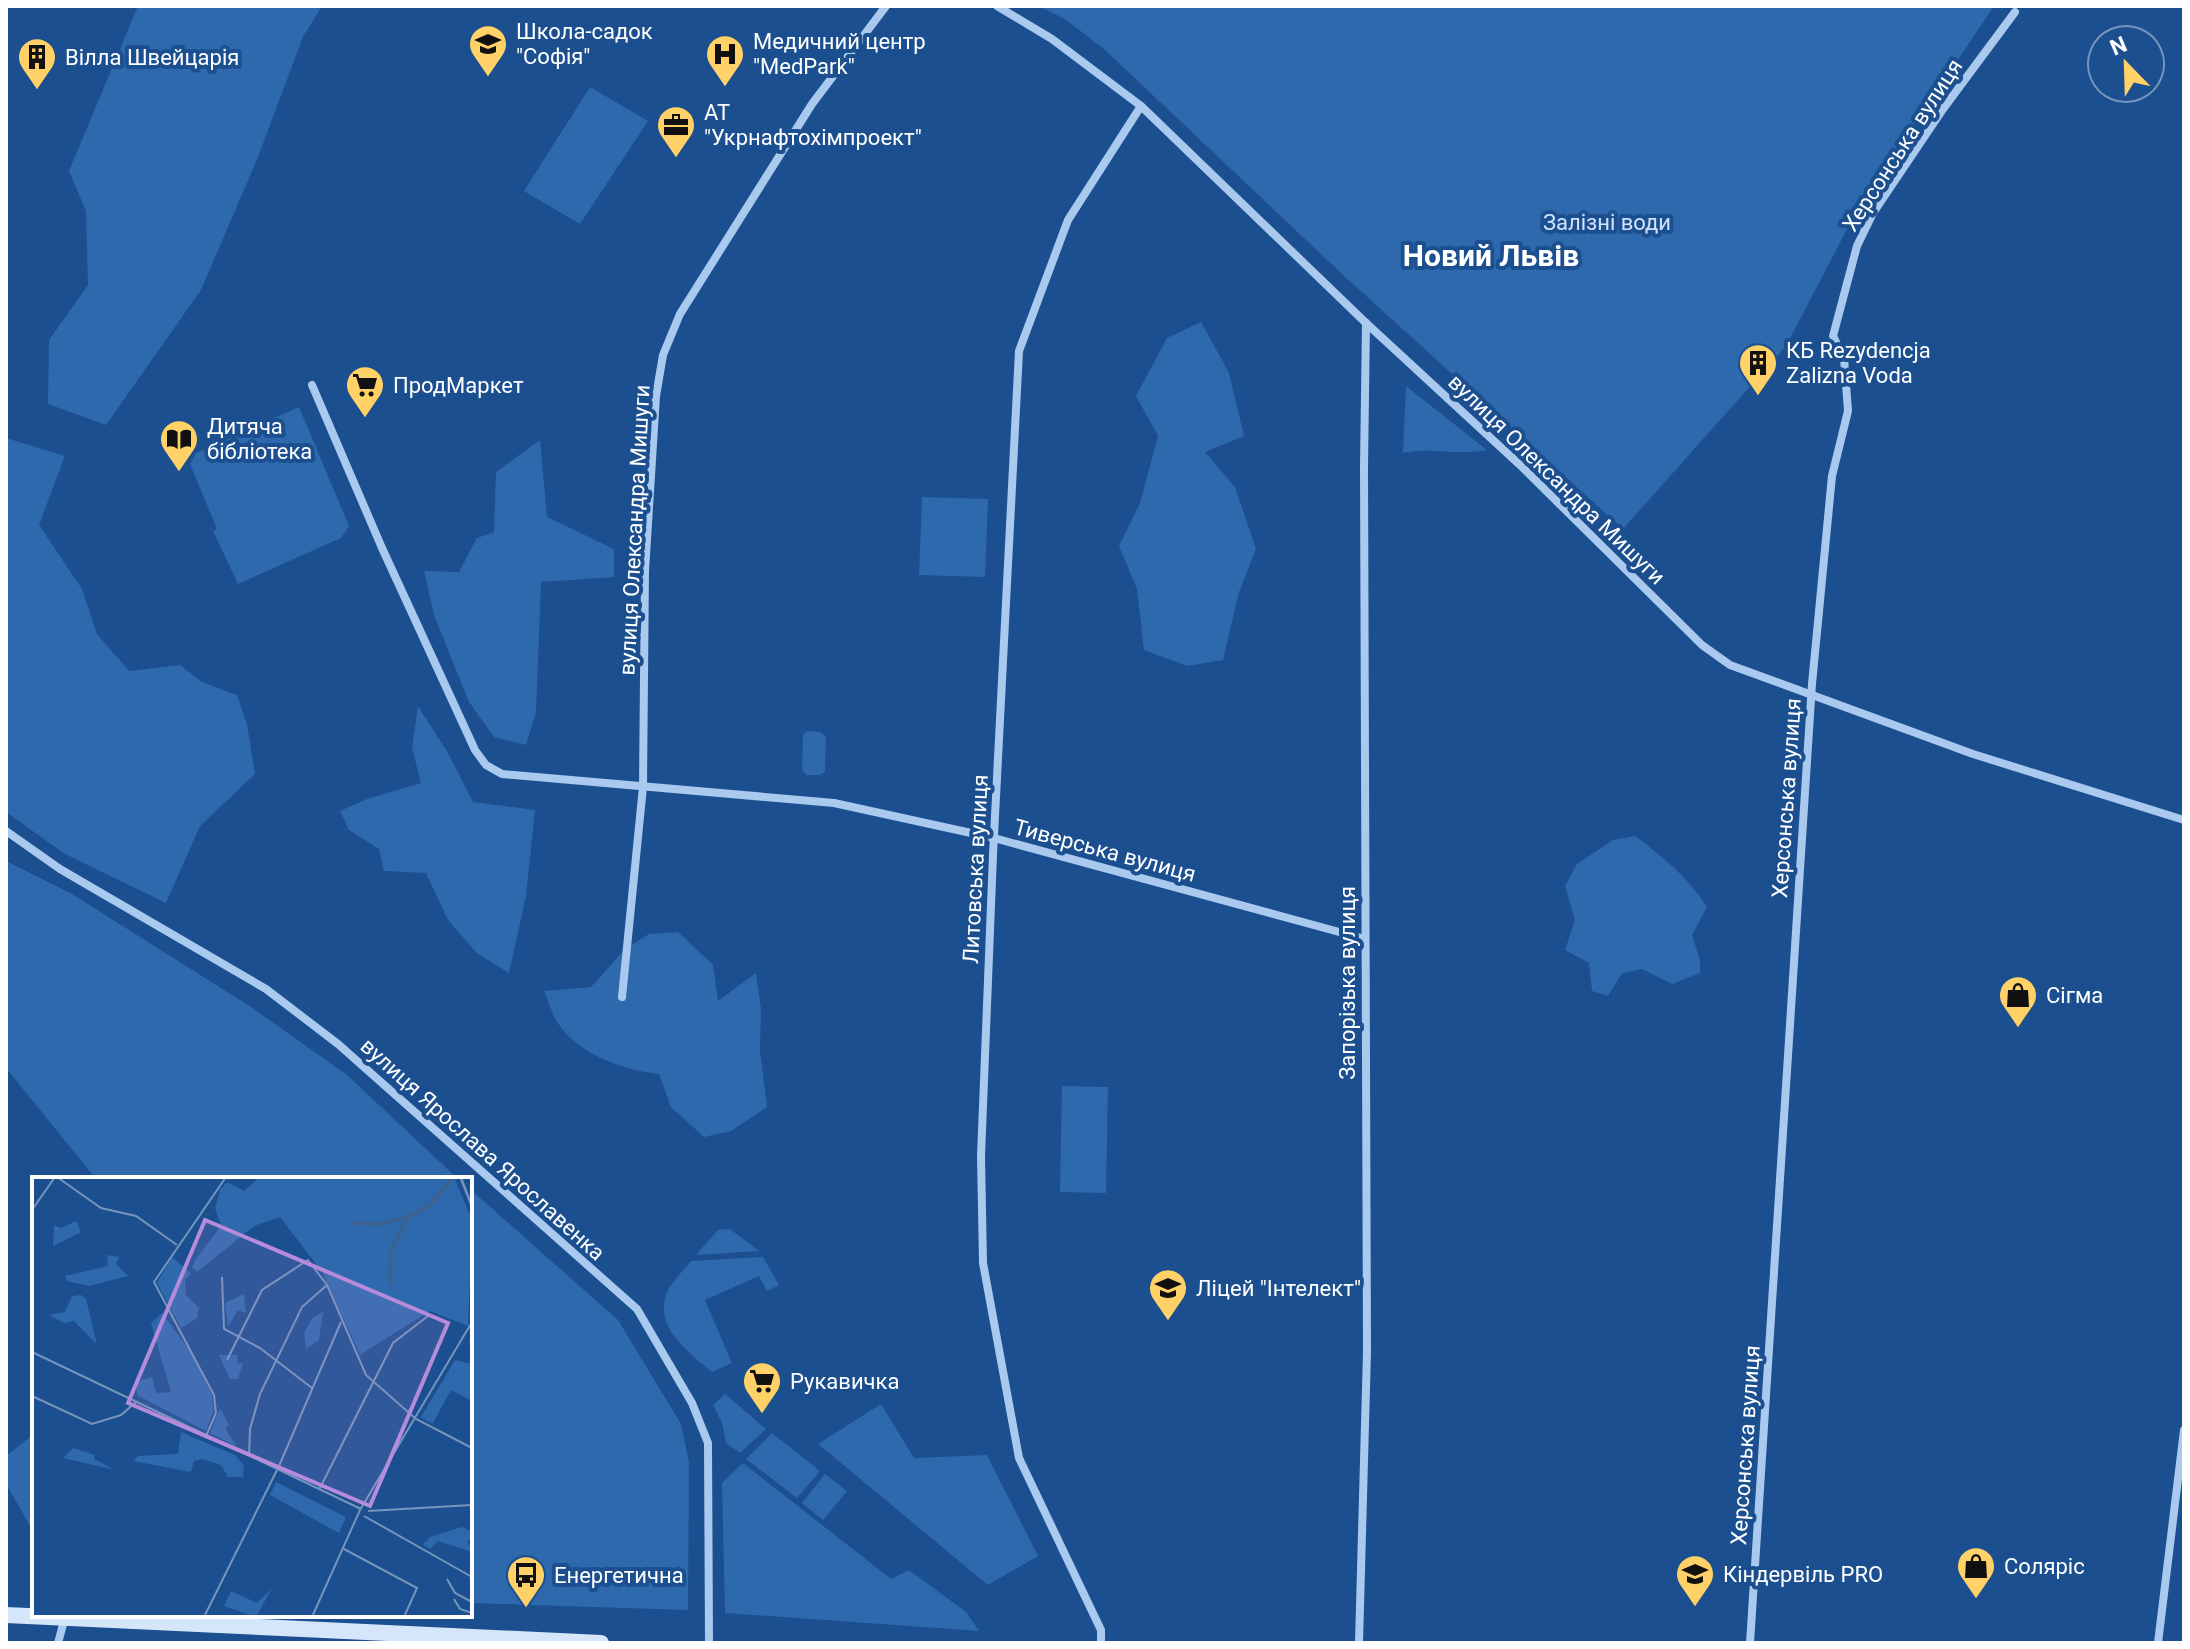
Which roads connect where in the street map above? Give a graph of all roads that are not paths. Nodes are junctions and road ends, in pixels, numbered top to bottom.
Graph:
1 (886, 6) edge
2 (997, 6) edge
3 (2015, 12) dead end
4 (1141, 106) junction
5 (1366, 323) junction
6 (312, 385) dead end
7 (1811, 696) junction
8 (643, 787) junction
9 (2184, 820) edge
10 (6, 831) edge
11 (994, 838) junction
12 (1365, 939) junction
13 (622, 997) dead end
14 (2184, 1430) edge
15 (6, 1615) edge
16 (32, 1616) edge
17 (65, 1617) joint
18 (58, 1643) edge
19 (601, 1643) edge
20 (709, 1643) edge
21 (1101, 1643) edge
22 (1359, 1643) edge
23 (1750, 1643) edge
24 (2158, 1643) edge

1 - 8 street, вулиця Олександра Мишуги
2 - 4 street, вулиця Олександра Мишуги
3 - 7 street, Херсонська вулиця
4 - 5 street, вулиця Олександра Мишуги
4 - 11 street, Литовська вулиця
5 - 7 street, вулиця Олександра Мишуги
5 - 12 street, Запорізька вулиця
6 - 8 street
7 - 9 street, вулиця Олександра Мишуги
7 - 23 street, Херсонська вулиця
8 - 11 street, Тиверська вулиця
8 - 13 street, вулиця Олександра Мишуги
10 - 20 street, вулиця Ярослава Ярославенка
11 - 12 street, Тиверська вулиця
11 - 21 street, Литовська вулиця
12 - 22 street, Запорізька вулиця
14 - 24 street
15 - 16 street
17 - 18 street
17 - 19 street

